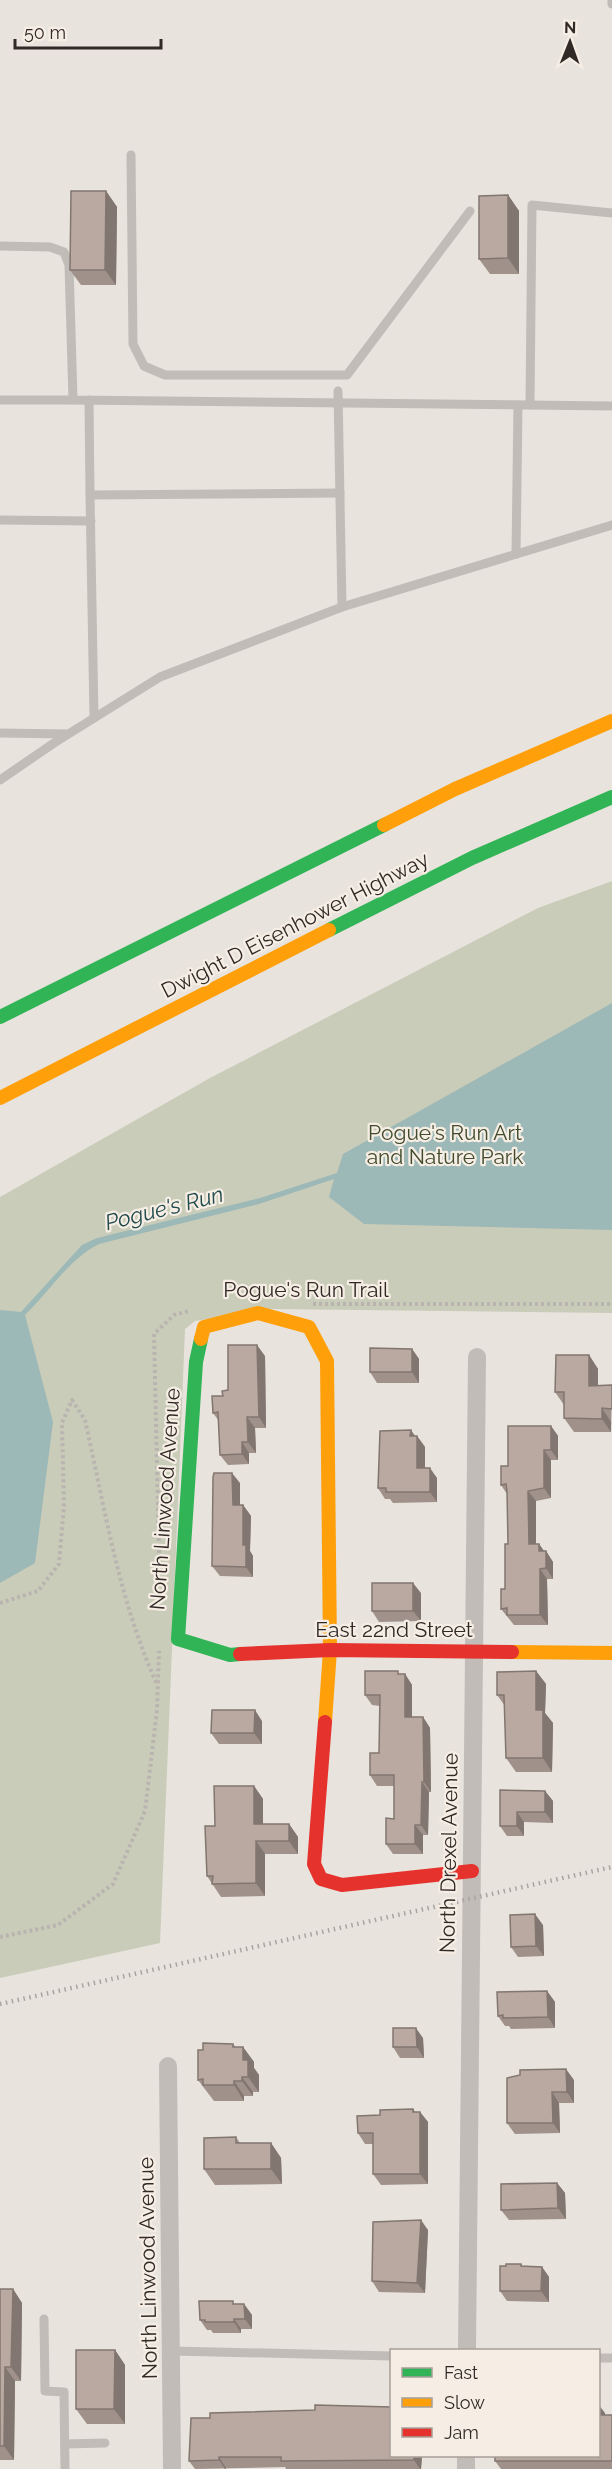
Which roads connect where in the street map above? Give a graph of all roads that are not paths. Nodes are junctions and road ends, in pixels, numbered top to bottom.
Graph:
1 (131, 156) dead end
2 (470, 211) dead end
3 (612, 213) edge
4 (0, 246) edge
5 (331, 375) junction
6 (347, 375) junction
7 (338, 391) junction
8 (0, 400) edge
9 (73, 400) junction
10 (89, 400) junction
11 (338, 401) junction
12 (518, 405) junction
13 (530, 405) junction
14 (612, 406) edge
15 (340, 493) junction
16 (90, 495) junction
17 (0, 520) edge
18 (90, 521) junction
19 (612, 525) edge
20 (516, 554) junction
21 (342, 608) junction
22 (94, 718) junction
23 (612, 721) edge
24 (0, 733) edge
25 (68, 734) junction
26 (0, 780) edge
27 (612, 797) edge
28 (0, 1017) edge
29 (0, 1098) edge
30 (477, 1357) dead end
31 (178, 1639) joint
32 (330, 1650) junction
33 (474, 1651) junction
34 (612, 1653) edge
35 (472, 1870) junction
36 (168, 2066) dead end
37 (44, 2319) dead end
38 (467, 2349) edge
39 (172, 2351) junction
40 (390, 2356) edge
41 (65, 2444) junction
42 (105, 2444) dead end
43 (65, 2469) edge
44 (172, 2469) edge

1 - 5 lane
2 - 6 lane
3 - 13 lane
4 - 9 lane
5 - 6 lane
5 - 7 lane
6 - 7 lane
7 - 11 lane
8 - 9 lane
9 - 10 lane
10 - 11 lane
10 - 16 lane
11 - 12 lane
11 - 15 lane
12 - 13 lane
12 - 20 lane
13 - 14 lane
15 - 16 lane
15 - 21 lane
16 - 18 lane
17 - 18 lane
18 - 22 lane
19 - 20 lane
20 - 21 lane
21 - 22 lane
22 - 25 lane
23 - 28 main road
24 - 25 lane
25 - 26 lane
27 - 29 main road, Dwight D Eisenhower Highway
30 - 33 street, North Drexel Avenue
31 - 32 main road, East 22nd Street
31 - 32 main road, North Linwood Avenue
32 - 33 main road, East 22nd Street
32 - 35 main road
33 - 34 main road, East 22nd Street
33 - 35 street, North Drexel Avenue
35 - 38 street, North Drexel Avenue
36 - 39 street, North Linwood Avenue
37 - 41 lane
39 - 40 lane
39 - 44 street, North Linwood Avenue
41 - 42 lane
41 - 43 lane

